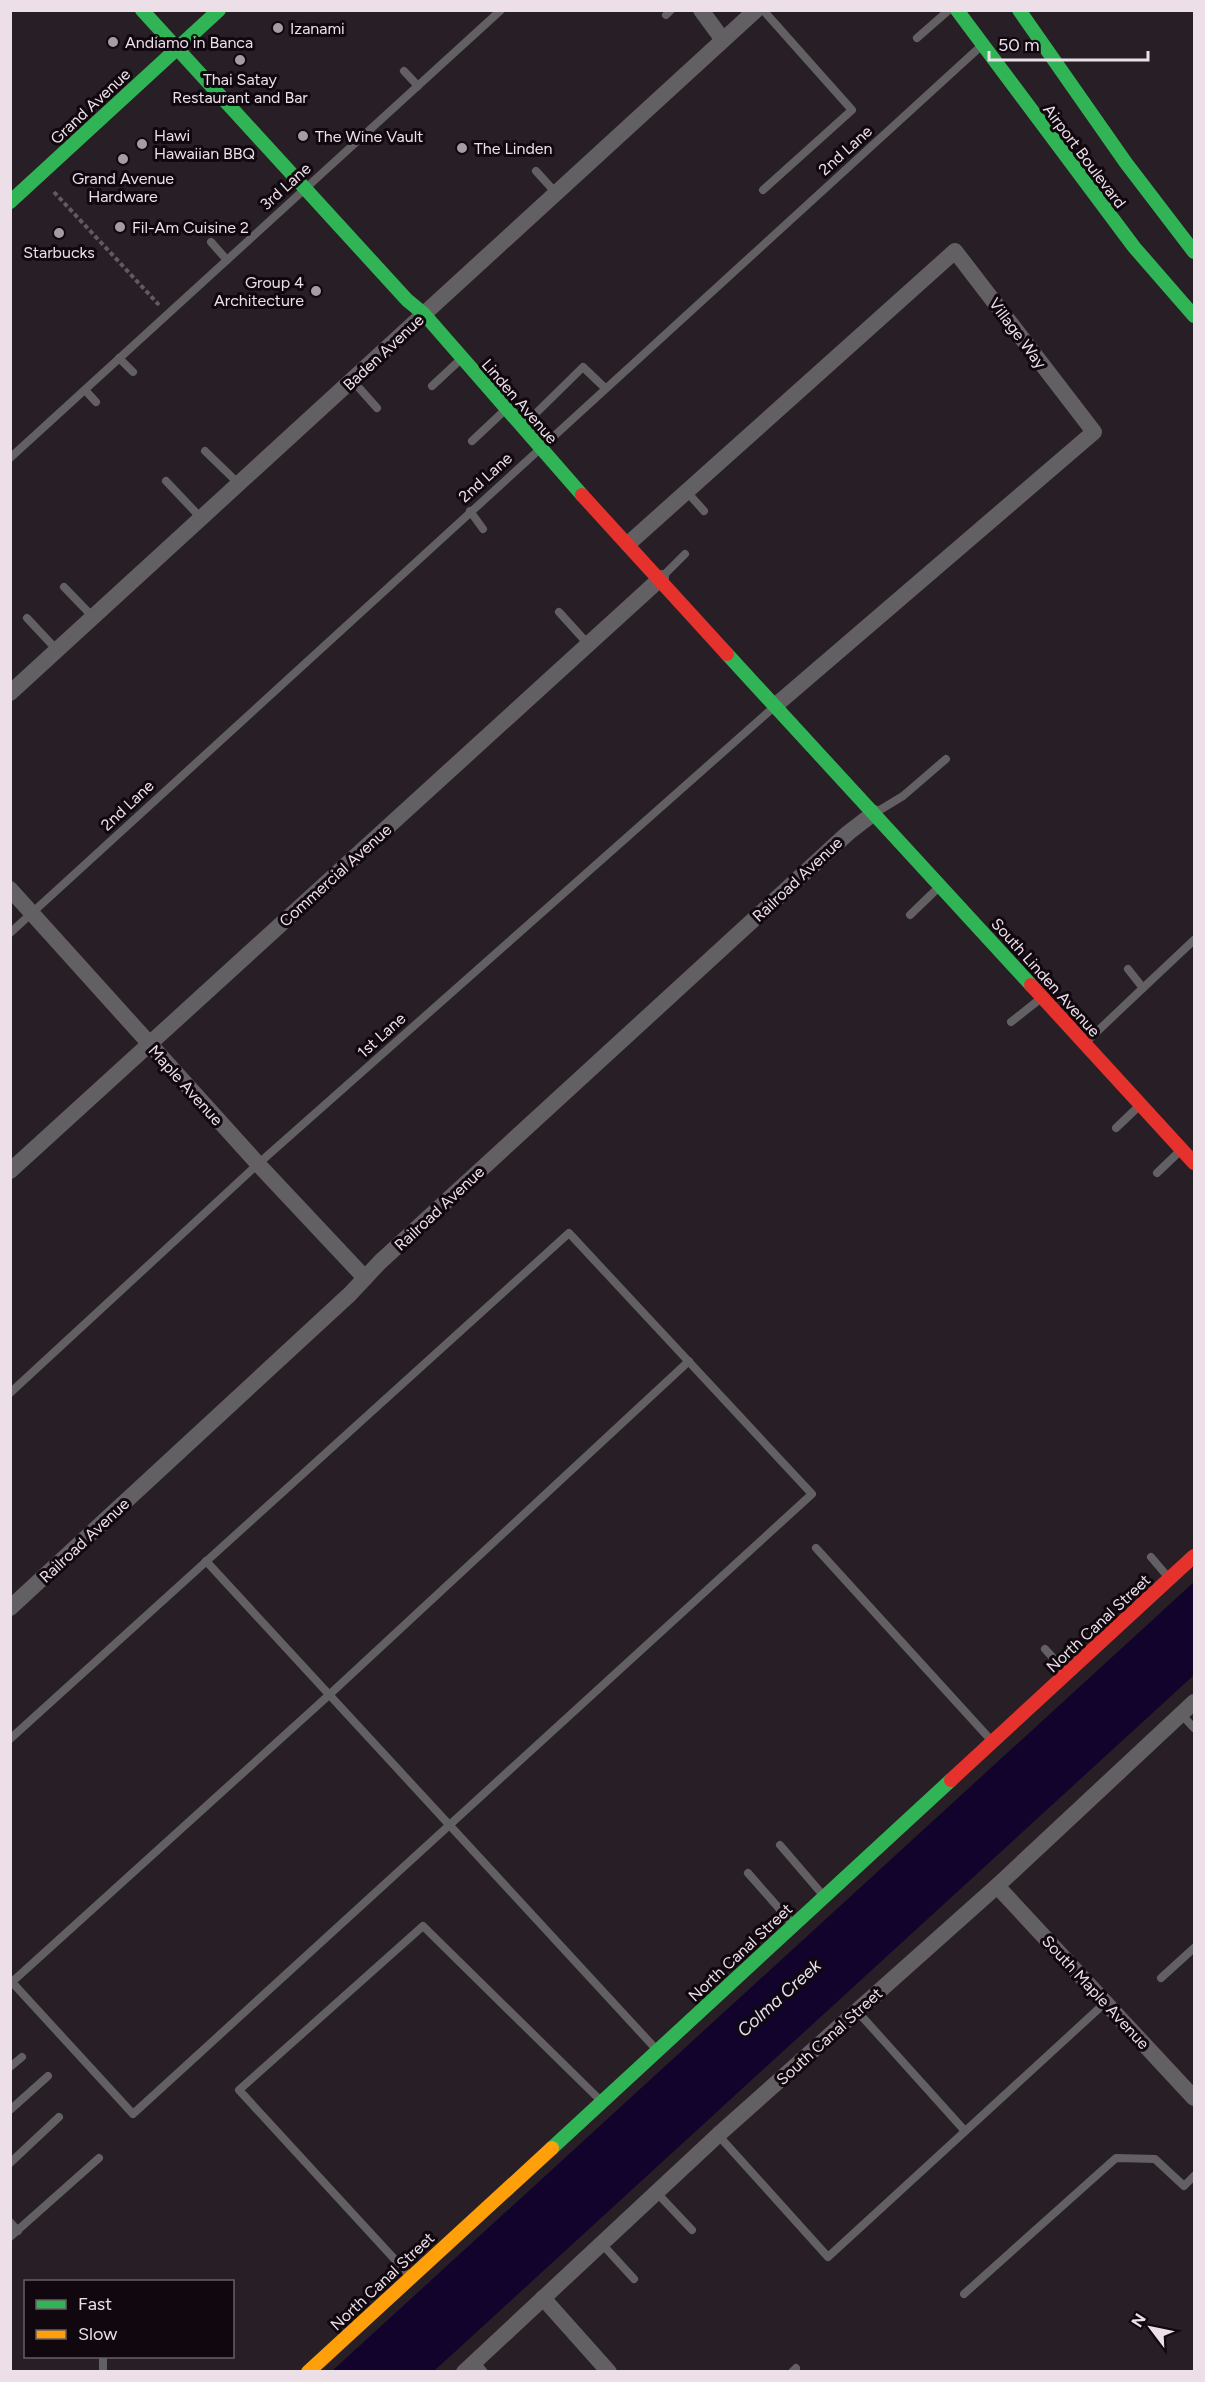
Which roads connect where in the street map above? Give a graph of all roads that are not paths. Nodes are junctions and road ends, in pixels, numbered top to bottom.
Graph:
1 (142, 10) edge
2 (219, 10) edge
3 (501, 10) edge
4 (701, 10) edge
5 (756, 10) edge
6 (763, 10) edge
7 (949, 10) edge
8 (957, 10) edge
9 (1019, 10) edge
10 (917, 38) dead end
11 (723, 40) junction
12 (982, 45) junction
13 (177, 49) junction
14 (404, 71) dead end
15 (418, 86) junction
16 (536, 171) dead end
17 (303, 189) junction
18 (763, 190) dead end
19 (556, 193) junction
20 (10, 202) edge
21 (212, 242) dead end
22 (1194, 252) edge
23 (227, 260) junction
24 (424, 314) junction
25 (1194, 315) edge
26 (119, 358) junction
27 (462, 359) junction
28 (133, 372) dead end
29 (352, 380) junction
30 (432, 386) dead end
31 (605, 388) junction
32 (85, 390) junction
33 (96, 402) dead end
34 (377, 408) dead end
35 (505, 410) junction
36 (521, 428) junction
37 (472, 441) dead end
38 (539, 448) junction
39 (205, 451) dead end
40 (10, 458) edge
41 (166, 481) dead end
42 (239, 484) junction
43 (687, 492) junction
44 (470, 511) junction
45 (704, 511) dead end
46 (201, 518) junction
47 (483, 529) dead end
48 (628, 544) junction
49 (685, 554) dead end
50 (661, 578) junction
51 (64, 587) dead end
52 (559, 612) dead end
53 (93, 617) junction
54 (27, 618) dead end
55 (588, 644) junction
56 (57, 650) junction
57 (10, 693) edge
58 (776, 705) junction
59 (946, 759) dead end
60 (874, 813) junction
61 (941, 886) junction
62 (10, 889) edge
63 (33, 913) junction
64 (910, 915) dead end
65 (10, 933) edge
66 (1194, 940) edge
67 (1128, 969) dead end
68 (1143, 988) junction
69 (1043, 997) junction
70 (1011, 1022) dead end
71 (1085, 1043) junction
72 (149, 1044) junction
73 (1141, 1105) junction
74 (1116, 1128) dead end
75 (1182, 1149) junction
76 (1194, 1163) edge
77 (258, 1164) junction
78 (10, 1171) edge
79 (1157, 1173) dead end
80 (365, 1278) junction
81 (689, 1361) junction
82 (10, 1393) edge
83 (816, 1548) dead end
84 (1194, 1556) edge
85 (1150, 1557) dead end
86 (206, 1561) junction
87 (1170, 1579) junction
88 (10, 1608) edge
89 (1045, 1649) dead end
90 (1067, 1673) junction
91 (329, 1695) junction
92 (1194, 1702) edge
93 (1181, 1714) junction
94 (1194, 1728) edge
95 (10, 1739) edge
96 (992, 1742) junction
97 (449, 1825) junction
98 (780, 1845) dead end
99 (748, 1873) dead end
100 (997, 1886) junction
101 (824, 1897) junction
102 (794, 1925) junction
103 (1194, 1948) edge
104 (1161, 1978) dead end
105 (11, 1981) edge
106 (1107, 2002) junction
107 (857, 2011) junction
108 (657, 2051) junction
109 (22, 2057) dead end
110 (10, 2067) edge
111 (48, 2076) dead end
112 (1194, 2098) edge
113 (601, 2102) junction
114 (10, 2110) edge
115 (59, 2117) dead end
116 (966, 2131) junction
117 (718, 2135) junction
118 (99, 2158) dead end
119 (10, 2163) edge
120 (1194, 2176) edge
121 (657, 2193) junction
122 (10, 2222) edge
123 (18, 2230) junction
124 (692, 2230) dead end
125 (10, 2237) edge
126 (602, 2244) junction
127 (411, 2277) junction
128 (634, 2279) dead end
129 (964, 2294) dead end
130 (543, 2298) junction
131 (474, 2368) edge
132 (308, 2372) edge
133 (609, 2372) edge

1 - 13 street, Linden Avenue
2 - 13 street, Grand Avenue
3 - 15 lane, 3rd Lane
4 - 11 street
5 - 11 street, Baden Avenue
6 - 18 lane
7 - 10 lane
8 - 12 street, Airport Boulevard
9 - 22 street, Airport Boulevard
11 - 19 street, Baden Avenue
12 - 25 street, Airport Boulevard
12 - 31 lane, 2nd Lane
13 - 17 street, Linden Avenue
13 - 20 street, Grand Avenue
14 - 15 lane
15 - 17 lane, 3rd Lane
16 - 19 lane
17 - 23 lane, 3rd Lane
17 - 24 street, Linden Avenue
19 - 24 street, Baden Avenue
21 - 23 lane
23 - 26 lane, 3rd Lane
24 - 27 street, Linden Avenue
24 - 29 street, Baden Avenue
26 - 28 lane
26 - 32 lane, 3rd Lane
27 - 30 lane
27 - 35 street, Linden Avenue
29 - 34 lane
29 - 42 street, Baden Avenue
31 - 36 lane
31 - 38 lane, 2nd Lane
32 - 33 lane
32 - 40 lane, 3rd Lane
35 - 36 street, Linden Avenue
35 - 37 lane
36 - 38 street, Linden Avenue
38 - 44 lane, 2nd Lane
38 - 48 street, Linden Avenue
39 - 42 lane
41 - 46 lane
42 - 46 street, Baden Avenue
43 - 45 lane
43 - 48 street, Village Way
43 - 58 street, Village Way
44 - 47 lane
44 - 63 lane, 2nd Lane
46 - 53 street, Baden Avenue
48 - 50 street, Linden Avenue
49 - 50 lane
50 - 55 street, Commercial Avenue
50 - 58 street, Linden Avenue
51 - 53 lane
52 - 55 lane
53 - 56 street, Baden Avenue
54 - 56 lane
55 - 72 street, Commercial Avenue
56 - 57 street, Baden Avenue
58 - 60 street, Linden Avenue
58 - 77 lane, 1st Lane
59 - 60 lane
60 - 61 street, South Linden Avenue
60 - 80 street, Railroad Avenue
61 - 64 lane
61 - 69 street, South Linden Avenue
62 - 63 street, Maple Avenue
63 - 65 lane, 2nd Lane
63 - 72 street, Maple Avenue
66 - 68 lane
67 - 68 lane
68 - 71 lane
69 - 70 lane
69 - 71 street, South Linden Avenue
71 - 73 street, South Linden Avenue
72 - 77 street, Maple Avenue
72 - 78 street, Commercial Avenue
73 - 74 lane
73 - 75 street, South Linden Avenue
75 - 76 street, South Linden Avenue
75 - 79 lane
77 - 80 street, Maple Avenue
77 - 82 lane, 1st Lane
80 - 88 street, Railroad Avenue
81 - 86 lane
81 - 91 lane
81 - 97 lane
83 - 96 lane
84 - 87 street, North Canal Street
85 - 87 lane
86 - 91 lane
86 - 95 lane
87 - 90 street, North Canal Street
89 - 90 lane
90 - 96 street, North Canal Street
91 - 97 lane
91 - 105 lane
92 - 93 street, South Canal Street
93 - 94 lane
93 - 100 street, South Canal Street
96 - 101 street, North Canal Street
97 - 105 lane
97 - 108 lane
98 - 101 lane
99 - 102 lane
100 - 106 street, South Maple Avenue
100 - 107 street, South Canal Street
101 - 102 street, North Canal Street
102 - 108 street, North Canal Street
103 - 104 lane
106 - 112 street, South Maple Avenue
106 - 116 lane
107 - 116 lane
107 - 117 street, South Canal Street
108 - 113 street, North Canal Street
109 - 110 lane
111 - 114 lane
113 - 127 street, North Canal Street
113 - 127 lane
115 - 119 lane
116 - 117 lane
117 - 121 street, South Canal Street
118 - 123 lane
120 - 129 lane
121 - 124 lane
121 - 126 street, South Canal Street
122 - 123 lane
123 - 125 lane
126 - 128 lane
126 - 130 street, South Canal Street
127 - 132 street, North Canal Street
130 - 131 street, South Canal Street
130 - 133 street

